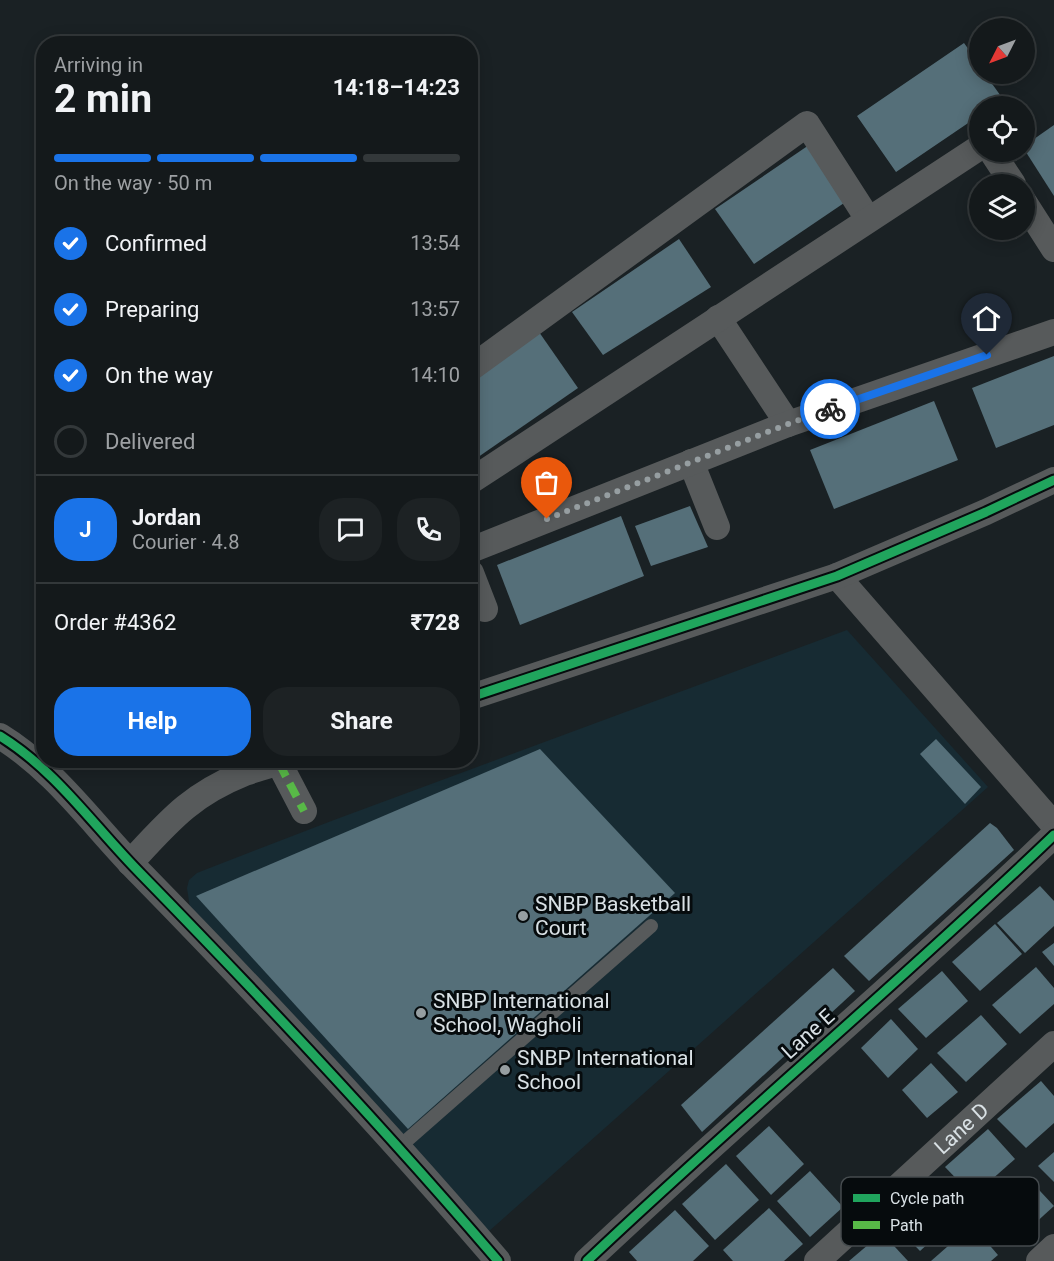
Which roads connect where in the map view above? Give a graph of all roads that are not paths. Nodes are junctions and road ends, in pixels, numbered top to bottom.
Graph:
1 (969, 154) edge
2 (868, 219) junction
3 (1035, 219) edge
4 (1054, 249) edge
5 (718, 318) junction
6 (1054, 332) edge
7 (478, 363) edge
8 (788, 424) junction
9 (691, 462) junction
10 (478, 475) edge
11 (1054, 480) edge
12 (717, 527) dead end
13 (478, 547) edge
14 (837, 576) junction
15 (478, 591) edge
16 (485, 609) dead end
17 (478, 695) edge
18 (0, 736) edge
19 (36, 762) edge
20 (42, 768) edge
21 (259, 768) edge
22 (284, 768) edge
23 (304, 811) dead end
24 (1054, 825) edge
25 (1054, 835) edge
26 (130, 863) junction
27 (651, 926) dead end
28 (1054, 1044) edge
29 (398, 1149) junction
30 (909, 1177) edge
31 (841, 1239) edge
32 (1054, 1247) edge
33 (498, 1261) edge
34 (587, 1261) edge
35 (817, 1261) edge
36 (1039, 1261) edge

1 - 2 street
2 - 5 street
2 - 7 street
3 - 4 street
5 - 8 street
5 - 10 street
6 - 8 street
8 - 9 street
9 - 12 street
9 - 13 street
11 - 14 street
14 - 17 street
14 - 24 street
15 - 16 street
18 - 19 street
20 - 26 street
21 - 26 street
22 - 23 street
25 - 34 street, Lane E
26 - 29 street
27 - 29 lane
28 - 30 street, Lane D
29 - 33 street
31 - 35 street, Lane D
32 - 36 street

